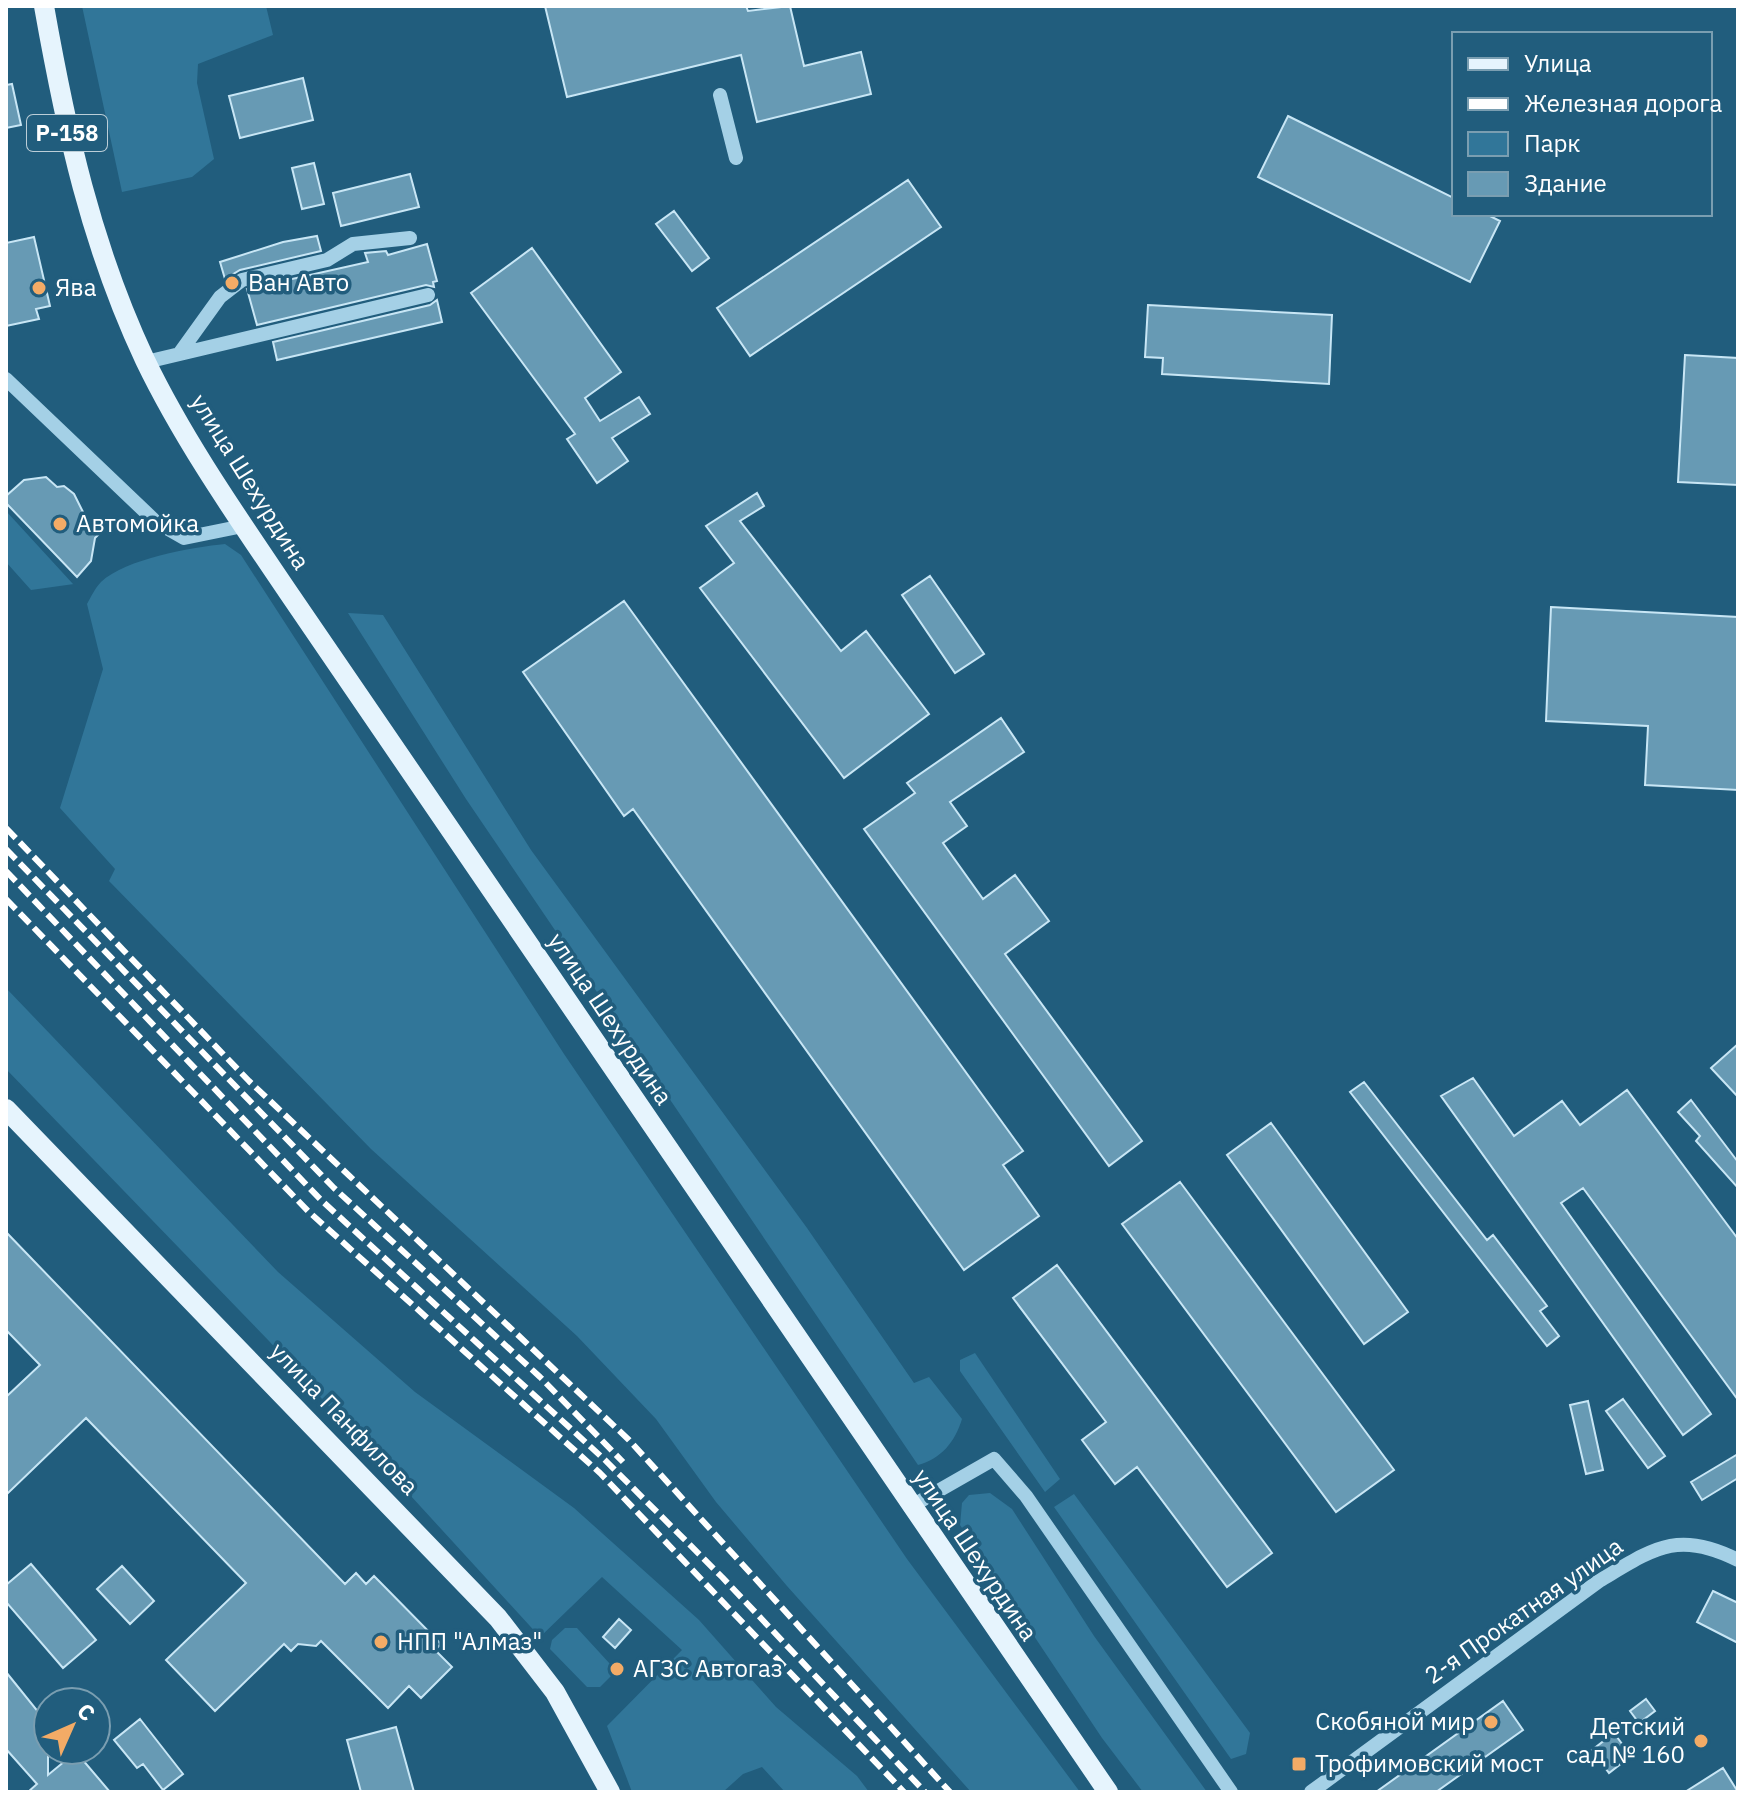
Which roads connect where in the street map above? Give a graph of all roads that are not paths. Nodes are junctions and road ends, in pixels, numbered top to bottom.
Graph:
1 (44, 6) edge
2 (720, 95) dead end
3 (736, 158) dead end
4 (410, 238) dead end
5 (428, 295) dead end
6 (179, 354) junction
7 (146, 362) junction
8 (6, 379) edge
9 (243, 526) junction
10 (6, 1109) edge
11 (910, 1507) junction
12 (1738, 1560) edge
13 (610, 1792) edge
14 (1108, 1792) edge
15 (1231, 1792) edge
16 (1311, 1792) edge

1 - 7 main road, улица Шехурдина / Р-158
2 - 3 street
4 - 6 street
5 - 6 street
6 - 7 street
7 - 9 main road, улица Шехурдина
8 - 9 street
9 - 11 main road, улица Шехурдина
10 - 13 main road, улица Панфилова
11 - 14 main road, улица Шехурдина
11 - 15 street
12 - 16 street, 2-я Прокатная улица

